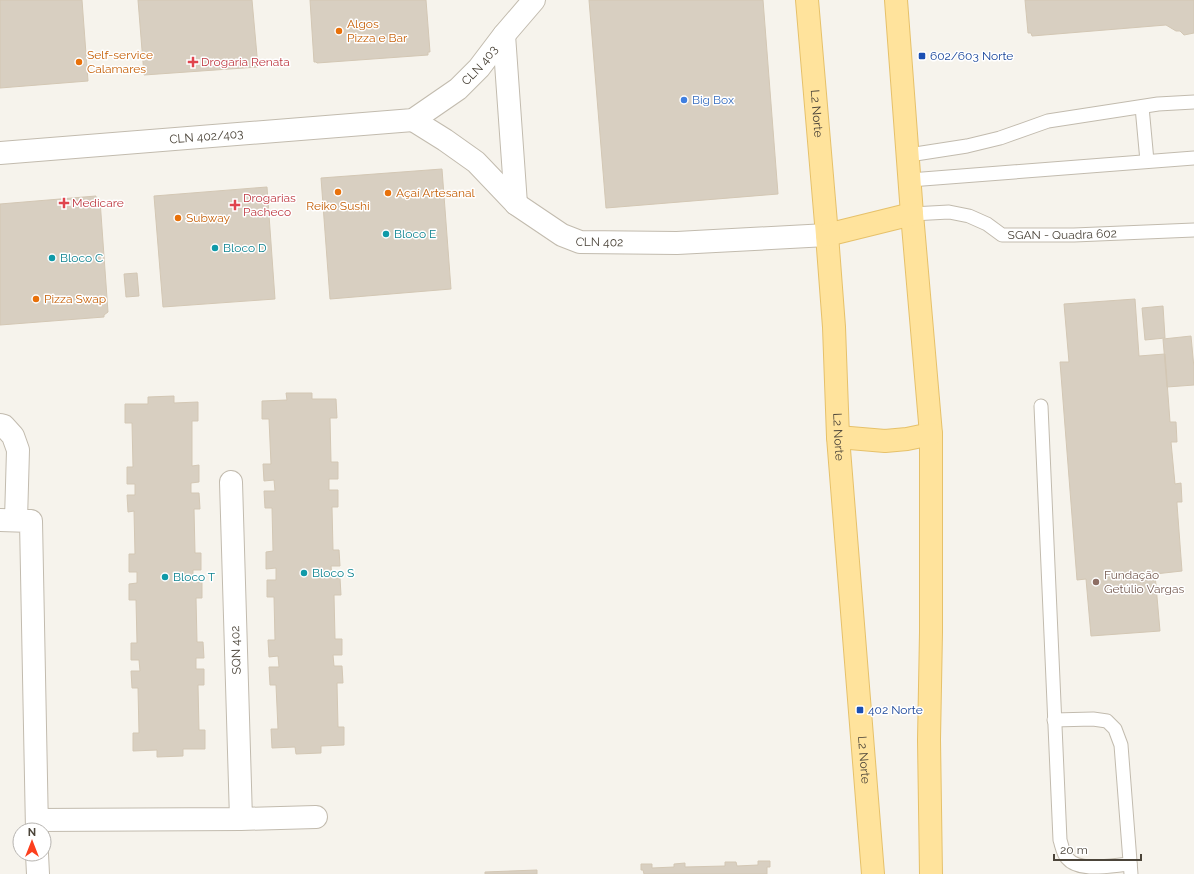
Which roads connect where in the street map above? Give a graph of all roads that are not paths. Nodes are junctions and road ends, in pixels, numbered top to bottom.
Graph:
1 (534, 0) edge
2 (807, 0) edge
3 (896, 0) edge
4 (504, 35) junction
5 (1194, 102) edge
6 (1142, 107) junction
7 (413, 120) junction
8 (0, 153) edge
9 (909, 155) junction
10 (1194, 158) edge
11 (1147, 161) junction
12 (910, 180) junction
13 (516, 204) junction
14 (912, 214) junction
15 (1194, 230) edge
16 (827, 235) junction
17 (1041, 406) dead end
18 (0, 425) edge
19 (931, 434) junction
20 (838, 437) junction
21 (231, 482) dead end
22 (8, 520) edge
23 (1054, 720) junction
24 (316, 817) dead end
25 (241, 819) junction
26 (37, 822) edge
27 (52, 825) edge
28 (37, 862) edge
29 (1131, 869) edge
30 (38, 874) edge
31 (873, 874) edge
32 (931, 874) edge

1 - 4 street, CLN 403
2 - 16 main road, L2 Norte
3 - 9 main road
4 - 7 street, CLN 403
4 - 13 street
5 - 6 lane
6 - 9 lane
6 - 11 lane
7 - 8 street, CLN 402/403
7 - 13 street, CLN 402
9 - 12 main road
10 - 11 lane
11 - 12 lane
12 - 14 main road
13 - 16 street, CLN 402
14 - 15 lane, SGAN - Quadra 602
14 - 16 main road
14 - 19 main road
16 - 20 main road, L2 Norte
17 - 23 lane
18 - 22 street
19 - 20 main road
19 - 32 main road
20 - 31 main road, L2 Norte
21 - 25 street, SQN 402
22 - 26 street
23 - 29 lane
23 - 29 lane
24 - 25 street
25 - 27 street
28 - 30 street

